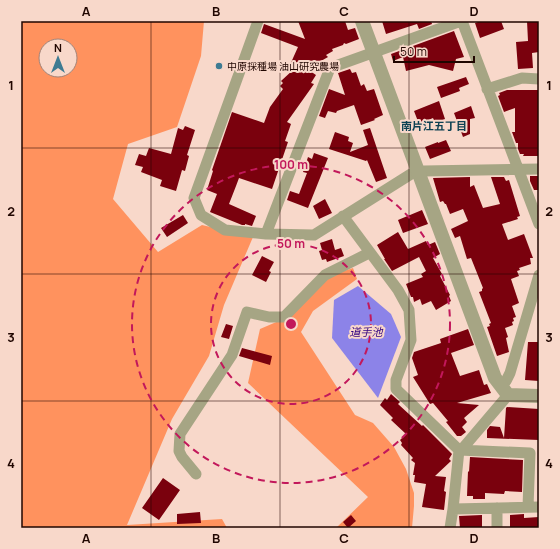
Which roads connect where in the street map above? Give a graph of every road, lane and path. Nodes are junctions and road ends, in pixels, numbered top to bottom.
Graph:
1 (258, 21) edge
2 (362, 21) edge
3 (461, 21) edge
4 (374, 53) junction
5 (539, 79) edge
6 (487, 89) junction
7 (518, 169) junction
8 (539, 169) edge
9 (418, 173) junction
10 (343, 216) junction
11 (539, 224) edge
12 (266, 234) junction
13 (369, 253) junction
14 (539, 275) edge
15 (504, 390) junction
16 (539, 396) edge
17 (459, 450) junction
18 (196, 474) dead end
19 (534, 507) edge
20 (453, 508) junction
21 (497, 512) junction
22 (450, 528) edge
23 (497, 528) edge

1 - 12 street
2 - 4 street
3 - 4 street
3 - 6 street
4 - 9 street
4 - 12 street
5 - 6 street
6 - 7 street
7 - 8 street
7 - 9 street
7 - 11 street
9 - 10 street
9 - 15 street
10 - 12 street
10 - 13 street
13 - 17 street
13 - 18 street
14 - 15 street
15 - 16 street
15 - 17 street
17 - 19 street
17 - 20 street
19 - 21 street
20 - 21 street
20 - 22 street
21 - 23 street

